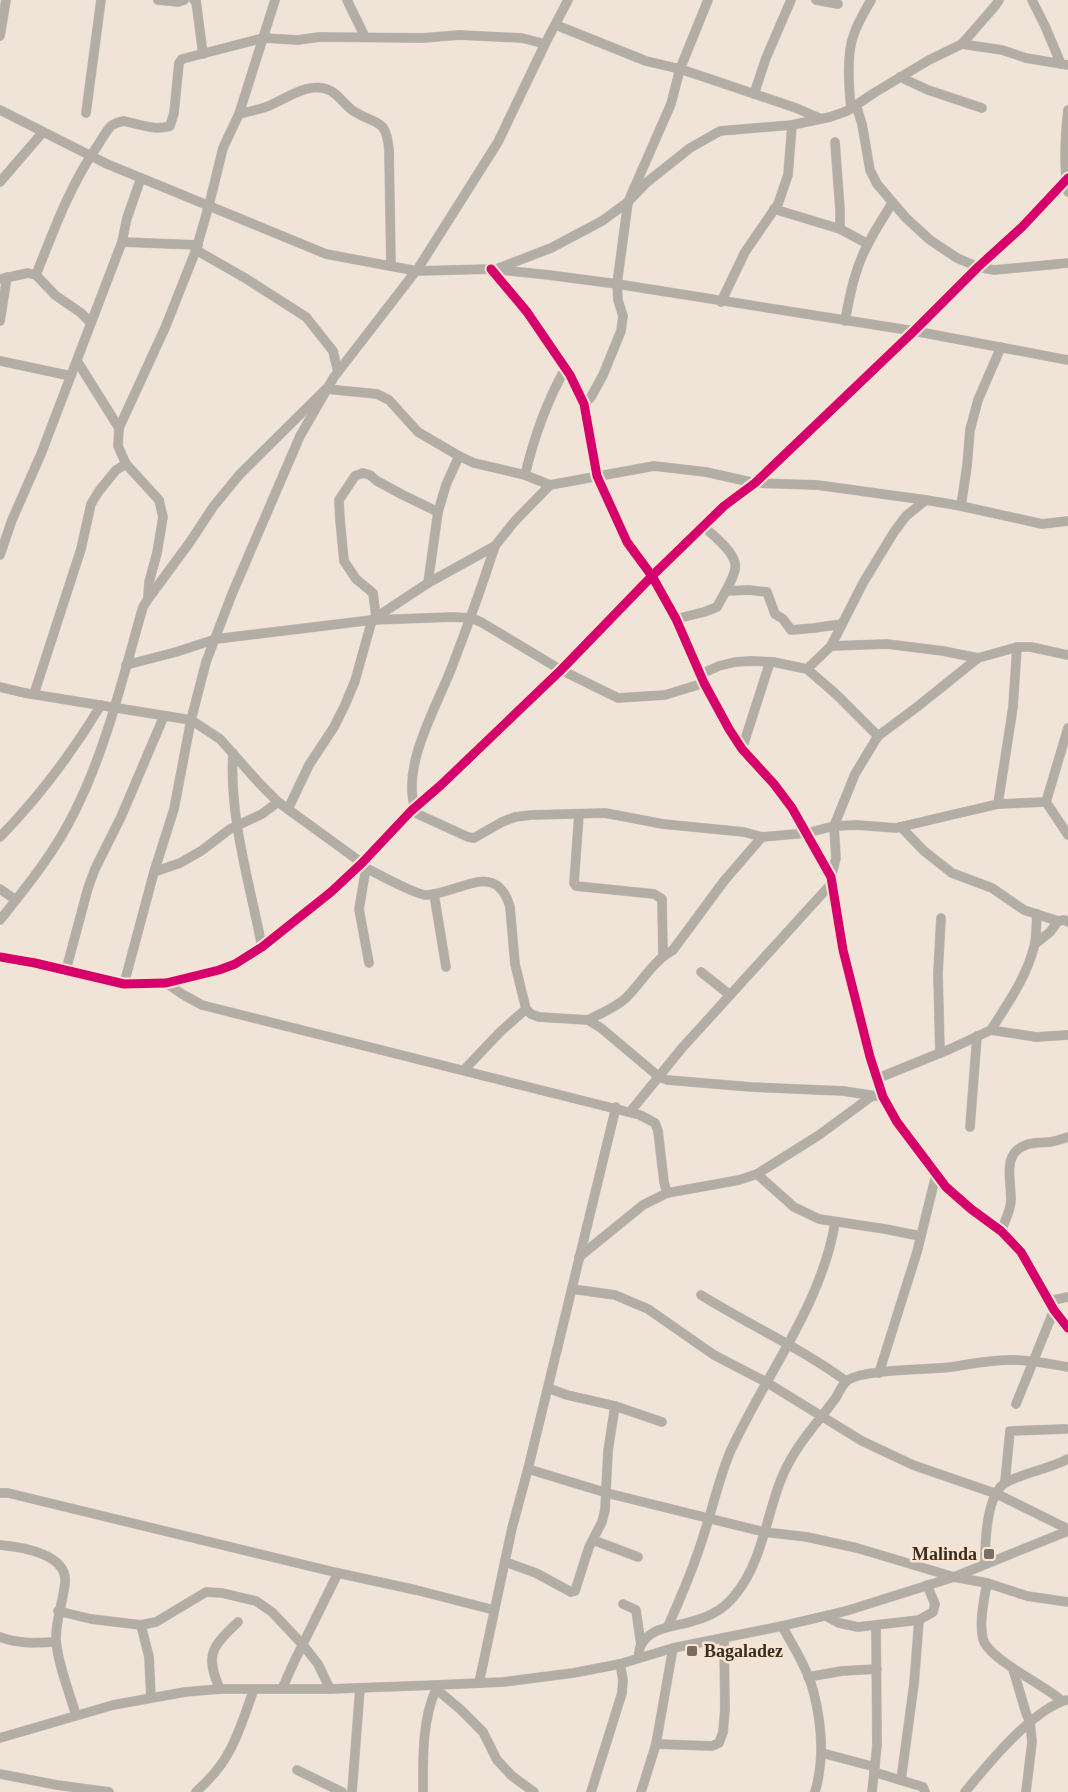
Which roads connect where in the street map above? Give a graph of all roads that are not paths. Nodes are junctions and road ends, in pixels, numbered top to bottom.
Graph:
1 (6, 0) edge
2 (100, 0) edge
3 (158, 0) edge
4 (184, 0) edge
5 (194, 0) edge
6 (274, 0) edge
7 (347, 0) edge
8 (568, 0) edge
9 (708, 0) edge
10 (791, 0) edge
11 (816, 0) edge
12 (871, 0) edge
13 (999, 0) edge
14 (1032, 0) edge
15 (838, 4) dead end
16 (556, 25) junction
17 (0, 36) edge
18 (365, 37) junction
19 (263, 38) junction
20 (545, 44) junction
21 (962, 44) junction
22 (203, 54) junction
23 (1065, 65) edge
24 (680, 69) junction
25 (900, 77) junction
26 (754, 94) junction
27 (853, 107) junction
28 (982, 108) dead end
29 (0, 110) edge
30 (1068, 110) edge
31 (86, 113) dead end
32 (239, 114) junction
33 (819, 118) junction
34 (792, 125) junction
35 (43, 132) junction
36 (835, 142) dead end
37 (90, 156) junction
38 (141, 178) junction
39 (1067, 180) edge
40 (0, 182) edge
41 (1068, 192) edge
42 (628, 202) junction
43 (892, 203) junction
44 (209, 205) junction
45 (774, 209) junction
46 (840, 229) junction
47 (122, 242) junction
48 (868, 244) junction
49 (197, 248) junction
50 (1068, 262) edge
51 (391, 266) junction
52 (978, 267) junction
53 (493, 269) junction
54 (417, 270) junction
55 (36, 275) junction
56 (4, 278) edge
57 (617, 285) junction
58 (721, 302) junction
59 (0, 321) edge
60 (845, 321) junction
61 (91, 323) junction
62 (914, 331) junction
63 (1001, 347) junction
64 (1068, 360) edge
65 (0, 361) edge
66 (77, 361) junction
67 (565, 369) junction
68 (338, 372) junction
69 (71, 376) junction
70 (327, 389) junction
71 (584, 404) junction
72 (119, 428) junction
73 (459, 456) junction
74 (126, 464) junction
75 (525, 475) junction
76 (597, 476) junction
77 (755, 483) junction
78 (550, 485) junction
79 (926, 500) junction
80 (961, 506) junction
81 (438, 512) junction
82 (1068, 521) edge
83 (704, 527) junction
84 (495, 546) junction
85 (0, 555) edge
86 (652, 576) junction
87 (428, 583) junction
88 (726, 591) junction
89 (148, 598) junction
90 (374, 618) junction
91 (471, 618) junction
92 (676, 619) junction
93 (842, 624) junction
94 (216, 639) junction
95 (831, 646) junction
96 (1017, 647) junction
97 (1068, 655) edge
98 (978, 658) junction
99 (770, 662) junction
100 (126, 665) junction
101 (807, 669) junction
102 (561, 670) junction
103 (702, 678) junction
104 (0, 687) edge
105 (34, 694) junction
106 (101, 705) junction
107 (114, 707) junction
108 (164, 716) junction
109 (191, 720) junction
110 (1068, 729) edge
111 (878, 736) junction
112 (742, 749) junction
113 (233, 753) junction
114 (278, 802) junction
115 (1046, 802) junction
116 (998, 804) junction
117 (288, 809) junction
118 (413, 810) junction
119 (579, 814) junction
120 (238, 825) junction
121 (834, 826) junction
122 (901, 827) junction
123 (807, 833) junction
124 (1068, 835) edge
125 (0, 837) edge
126 (762, 837) junction
127 (364, 866) junction
128 (154, 872) junction
129 (831, 881) junction
130 (0, 889) edge
131 (434, 894) junction
132 (16, 900) junction
133 (1037, 914) junction
134 (940, 918) dead end
135 (1065, 919) edge
136 (0, 920) edge
137 (1035, 944) junction
138 (262, 947) junction
139 (663, 955) junction
140 (0, 957) edge
141 (369, 963) dead end
142 (446, 967) dead end
143 (66, 970) junction
144 (701, 972) dead end
145 (166, 983) junction
146 (124, 984) junction
147 (730, 995) junction
148 (526, 1009) junction
149 (588, 1020) junction
150 (991, 1030) junction
151 (1068, 1035) edge
152 (977, 1036) junction
153 (940, 1053) junction
154 (464, 1070) junction
155 (658, 1076) junction
156 (876, 1079) junction
157 (872, 1096) junction
158 (883, 1097) junction
159 (616, 1107) junction
160 (630, 1112) junction
161 (970, 1127) dead end
162 (1068, 1137) edge
163 (757, 1174) junction
164 (936, 1174) junction
165 (668, 1193) junction
166 (835, 1222) junction
167 (1000, 1231) junction
168 (920, 1236) junction
169 (579, 1257) junction
170 (572, 1289) junction
171 (701, 1295) dead end
172 (1068, 1298) edge
173 (1049, 1301) junction
174 (1054, 1310) junction
175 (1068, 1328) edge
176 (788, 1344) junction
177 (1032, 1362) junction
178 (1068, 1367) edge
179 (879, 1372) junction
180 (846, 1381) junction
181 (766, 1382) junction
182 (548, 1388) junction
183 (1016, 1404) dead end
184 (615, 1406) junction
185 (822, 1415) junction
186 (662, 1422) dead end
187 (1066, 1429) dead end
188 (1068, 1459) edge
189 (528, 1469) junction
190 (1005, 1482) junction
191 (0, 1493) edge
192 (607, 1493) junction
193 (997, 1494) junction
194 (709, 1518) junction
195 (1068, 1530) edge
196 (764, 1532) junction
197 (593, 1540) junction
198 (0, 1545) edge
199 (638, 1557) dead end
200 (505, 1562) junction
201 (986, 1564) junction
202 (338, 1573) junction
203 (954, 1577) junction
204 (987, 1583) junction
205 (927, 1585) junction
206 (1068, 1602) edge
207 (623, 1604) dead end
208 (494, 1610) junction
209 (58, 1611) junction
210 (826, 1616) junction
211 (919, 1620) junction
212 (238, 1622) dead end
213 (141, 1625) junction
214 (876, 1625) junction
215 (668, 1626) junction
216 (782, 1626) junction
217 (0, 1637) edge
218 (724, 1638) junction
219 (56, 1642) junction
220 (641, 1644) junction
221 (303, 1646) junction
222 (673, 1648) junction
223 (638, 1658) junction
224 (620, 1664) junction
225 (877, 1669) junction
226 (1013, 1669) junction
227 (808, 1677) junction
228 (479, 1683) junction
229 (436, 1687) junction
230 (360, 1688) junction
231 (220, 1689) junction
232 (254, 1689) junction
233 (282, 1689) junction
234 (330, 1689) junction
235 (151, 1697) junction
236 (1065, 1701) edge
237 (76, 1715) junction
238 (1030, 1722) junction
239 (0, 1738) edge
240 (656, 1744) junction
241 (822, 1753) junction
242 (297, 1770) dead end
243 (875, 1770) junction
244 (0, 1774) edge
245 (901, 1780) junction
246 (109, 1792) edge
247 (196, 1792) edge
248 (342, 1792) edge
249 (352, 1792) edge
250 (423, 1792) edge
251 (534, 1792) edge
252 (591, 1792) edge
253 (641, 1792) edge
254 (815, 1792) edge
255 (872, 1792) edge
256 (925, 1792) edge
257 (965, 1792) edge
258 (1026, 1792) edge

1 - 17 street
2 - 31 street
3 - 4 street
5 - 22 street
6 - 19 street
7 - 18 street
8 - 16 street
9 - 24 street
10 - 26 street
11 - 15 street
12 - 27 street
13 - 21 street
14 - 23 street
16 - 20 street
16 - 24 street
18 - 19 street
18 - 20 street
19 - 22 street
19 - 32 street
20 - 54 street
21 - 23 street
21 - 25 street
22 - 37 street
24 - 26 street
24 - 42 street
25 - 27 street
25 - 28 street
26 - 33 street
27 - 33 street
27 - 43 street
29 - 35 street
30 - 39 street
32 - 44 street
32 - 51 street
33 - 34 street
34 - 42 street
34 - 45 street
35 - 37 street
35 - 40 street
36 - 46 street
37 - 38 street
37 - 55 street
38 - 44 street
38 - 47 street
39 - 41 street
39 - 52 street
42 - 53 street
42 - 57 street
43 - 48 street
43 - 52 street
44 - 49 street
44 - 51 street
45 - 46 street
45 - 58 street
46 - 48 street
47 - 49 street
47 - 61 street
48 - 60 street
49 - 68 street
49 - 72 street
50 - 52 street
51 - 54 street
52 - 62 street
53 - 54 street
53 - 57 street
53 - 67 street
54 - 68 street
55 - 56 street
55 - 61 street
56 - 59 street
57 - 58 street
57 - 71 street
58 - 60 street
60 - 62 street
61 - 66 street
62 - 63 street
62 - 77 street
63 - 64 street
63 - 80 street
65 - 69 street
66 - 69 street
66 - 72 street
67 - 71 street
67 - 75 street
68 - 70 street
69 - 85 street
70 - 73 street
70 - 89 street
70 - 94 street
71 - 76 street
72 - 74 street
73 - 75 street
73 - 81 street
74 - 89 street
74 - 105 street
75 - 78 street
76 - 77 street
76 - 78 street
76 - 86 street
77 - 79 street
77 - 83 street
78 - 84 street
79 - 80 street
79 - 93 street
80 - 82 street
81 - 87 street
81 - 90 street
83 - 86 street
83 - 88 street
84 - 87 street
84 - 91 street
86 - 92 street
86 - 102 street
87 - 90 street
88 - 92 street
88 - 93 street
89 - 100 street
90 - 91 street
90 - 94 street
90 - 117 street
91 - 102 street
91 - 118 street
92 - 103 street
93 - 95 street
94 - 100 street
94 - 109 street
95 - 98 street
95 - 101 street
96 - 97 street
96 - 98 street
96 - 116 street
98 - 111 street
99 - 101 street
99 - 103 street
99 - 112 street
100 - 107 street
101 - 111 street
102 - 103 street
102 - 118 street
103 - 112 street
104 - 105 street
105 - 106 street
106 - 107 street
106 - 125 street
107 - 108 street
107 - 132 street
108 - 109 street
108 - 143 street
109 - 113 street
109 - 128 street
110 - 115 street
111 - 121 street
112 - 123 street
113 - 114 street
113 - 120 street
114 - 117 street
114 - 120 street
115 - 116 street
115 - 124 street
116 - 122 street
117 - 127 street
118 - 119 street
118 - 127 street
119 - 126 street
119 - 139 street
120 - 128 street
120 - 138 street
121 - 122 street
121 - 123 street
121 - 129 street
122 - 133 street
123 - 126 street
123 - 129 street
126 - 139 street
127 - 131 street
127 - 138 street
127 - 141 street
128 - 146 street
129 - 147 street
129 - 156 street
130 - 132 street
131 - 142 street
131 - 148 street
132 - 136 street
133 - 135 street
133 - 137 street
134 - 153 street
135 - 137 street
137 - 150 street
138 - 145 street
139 - 149 street
140 - 143 street
143 - 146 street
144 - 147 street
145 - 146 street
145 - 154 street
147 - 155 street
148 - 149 street
148 - 154 street
149 - 155 street
150 - 151 street
150 - 152 street
152 - 153 street
152 - 161 street
153 - 156 street
154 - 159 street
155 - 157 street
155 - 160 street
156 - 158 street
157 - 158 street
157 - 163 street
158 - 164 street
159 - 160 street
159 - 169 street
160 - 165 street
162 - 167 street
163 - 165 street
163 - 166 street
164 - 167 street
164 - 168 street
165 - 169 street
166 - 168 street
166 - 176 street
167 - 173 street
168 - 179 street
169 - 170 street
170 - 181 street
170 - 182 street
171 - 176 street
172 - 173 street
173 - 174 street
174 - 175 street
174 - 177 street
176 - 180 street
176 - 181 street
177 - 178 street
177 - 179 street
177 - 183 street
179 - 180 street
180 - 185 street
181 - 185 street
181 - 194 street
182 - 184 street
182 - 189 street
184 - 186 street
184 - 192 street
185 - 193 street
185 - 196 street
187 - 190 street
188 - 190 street
189 - 192 street
189 - 200 street
190 - 193 street
191 - 202 street
192 - 194 street
192 - 197 street
193 - 195 street
193 - 201 street
194 - 196 street
194 - 215 street
195 - 201 street
196 - 203 street
196 - 215 street
197 - 199 street
197 - 200 street
198 - 209 street
200 - 208 street
201 - 203 street
202 - 208 street
202 - 221 street
203 - 204 street
203 - 205 street
204 - 206 street
204 - 226 street
205 - 210 street
205 - 211 street
207 - 220 street
208 - 228 street
209 - 213 street
209 - 219 street
210 - 214 street
210 - 216 street
211 - 214 street
211 - 245 street
212 - 231 street
213 - 221 street
213 - 235 street
214 - 225 street
215 - 220 street
216 - 218 street
216 - 227 street
217 - 219 street
218 - 222 street
218 - 240 street
219 - 237 street
220 - 223 street
221 - 233 street
221 - 234 street
222 - 223 street
222 - 240 street
223 - 224 street
224 - 228 street
224 - 252 street
225 - 227 street
225 - 243 street
226 - 236 street
226 - 238 street
227 - 241 street
228 - 229 street
229 - 230 street
229 - 250 street
229 - 251 street
230 - 234 street
230 - 249 street
231 - 232 street
231 - 235 street
232 - 233 street
232 - 247 street
233 - 234 street
235 - 237 street
236 - 238 street
237 - 239 street
238 - 257 street
238 - 258 street
240 - 253 street
241 - 243 street
241 - 254 street
242 - 248 street
243 - 245 street
243 - 255 street
244 - 246 street
245 - 256 street

